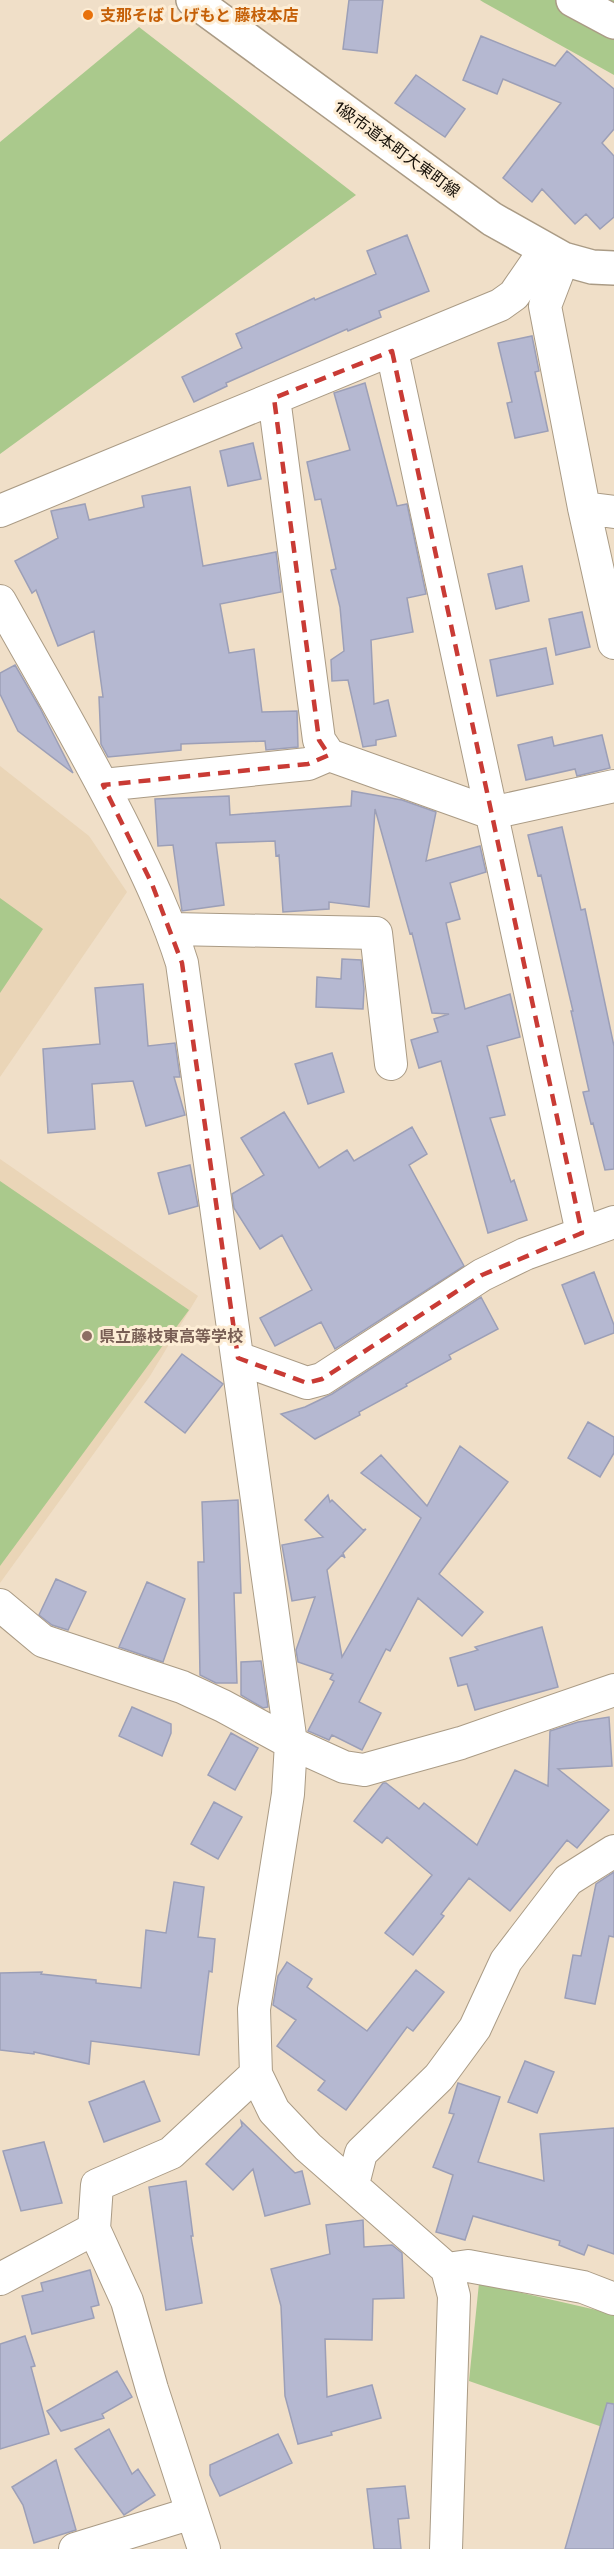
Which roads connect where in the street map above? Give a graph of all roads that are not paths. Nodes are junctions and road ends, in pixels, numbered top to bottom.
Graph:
1 (193, 0) edge
2 (573, 0) edge
3 (614, 22) edge
4 (554, 255) junction
5 (614, 268) edge
6 (392, 351) junction
7 (274, 398) junction
8 (599, 510) edge
9 (0, 511) edge
10 (0, 601) edge
11 (614, 644) edge
12 (329, 755) junction
13 (103, 784) junction
14 (614, 786) edge
15 (491, 813) junction
16 (172, 929) junction
17 (391, 1064) dead end
18 (614, 1222) edge
19 (582, 1233) junction
20 (238, 1358) junction
21 (0, 1605) edge
22 (614, 1690) edge
23 (291, 1743) junction
24 (614, 1851) edge
25 (256, 2074) junction
26 (353, 2184) junction
27 (94, 2229) junction
28 (447, 2269) junction
29 (0, 2279) edge
30 (614, 2299) edge
31 (192, 2513) junction
32 (75, 2549) edge
33 (204, 2549) edge
34 (447, 2549) edge

1 - 4 street, 1級市道本町大東町線
2 - 3 street
4 - 5 street, 1級市道本町大東町線
4 - 6 street
4 - 8 street
6 - 7 street
6 - 15 street
7 - 9 street
7 - 12 street
8 - 11 street
10 - 13 street
12 - 13 street
12 - 15 street
13 - 16 street
14 - 15 street
15 - 19 street
16 - 17 street
16 - 20 street
18 - 19 street
19 - 20 street
20 - 23 street
21 - 23 street
22 - 23 street
23 - 25 street
24 - 26 street
25 - 26 street
25 - 27 street
26 - 28 street
27 - 29 street
27 - 31 street
28 - 30 street
28 - 34 street
31 - 32 street
31 - 33 street

